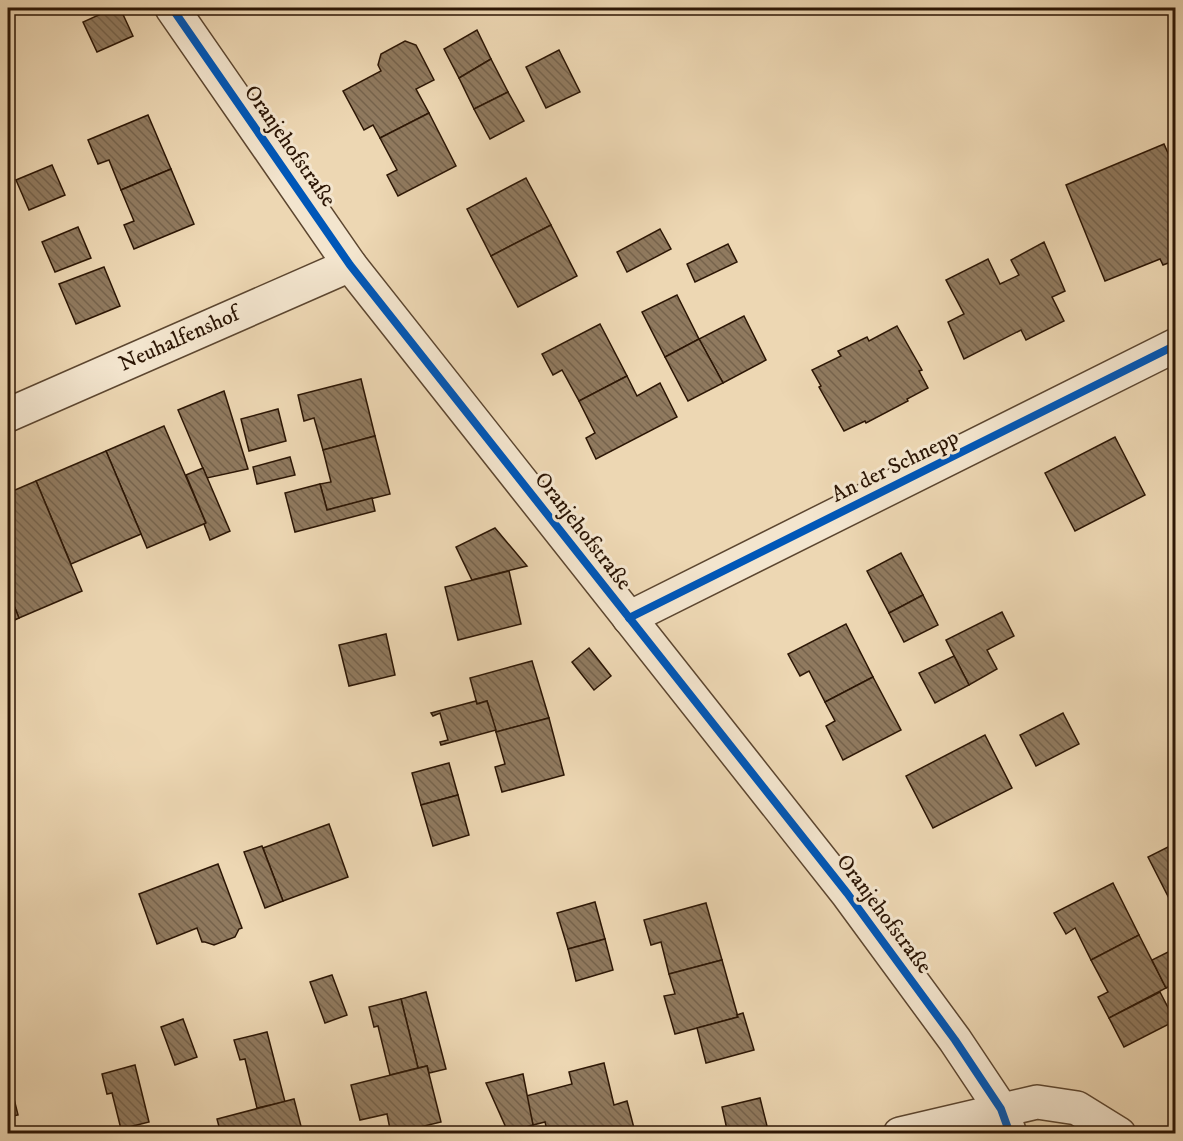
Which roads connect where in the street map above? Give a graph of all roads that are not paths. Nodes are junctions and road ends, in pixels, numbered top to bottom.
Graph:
1 (177, 9) edge
2 (350, 265) junction
3 (1176, 345) edge
4 (8, 414) edge
5 (629, 618) junction
6 (1005, 1121) edge
7 (900, 1134) edge
8 (1119, 1134) edge

1 - 2 street, Oranjehofstraße
2 - 4 street, Neuhalfenshof
2 - 5 street, Oranjehofstraße
3 - 5 street, An der Schnepp
5 - 6 street, Oranjehofstraße
6 - 7 street
6 - 8 street

